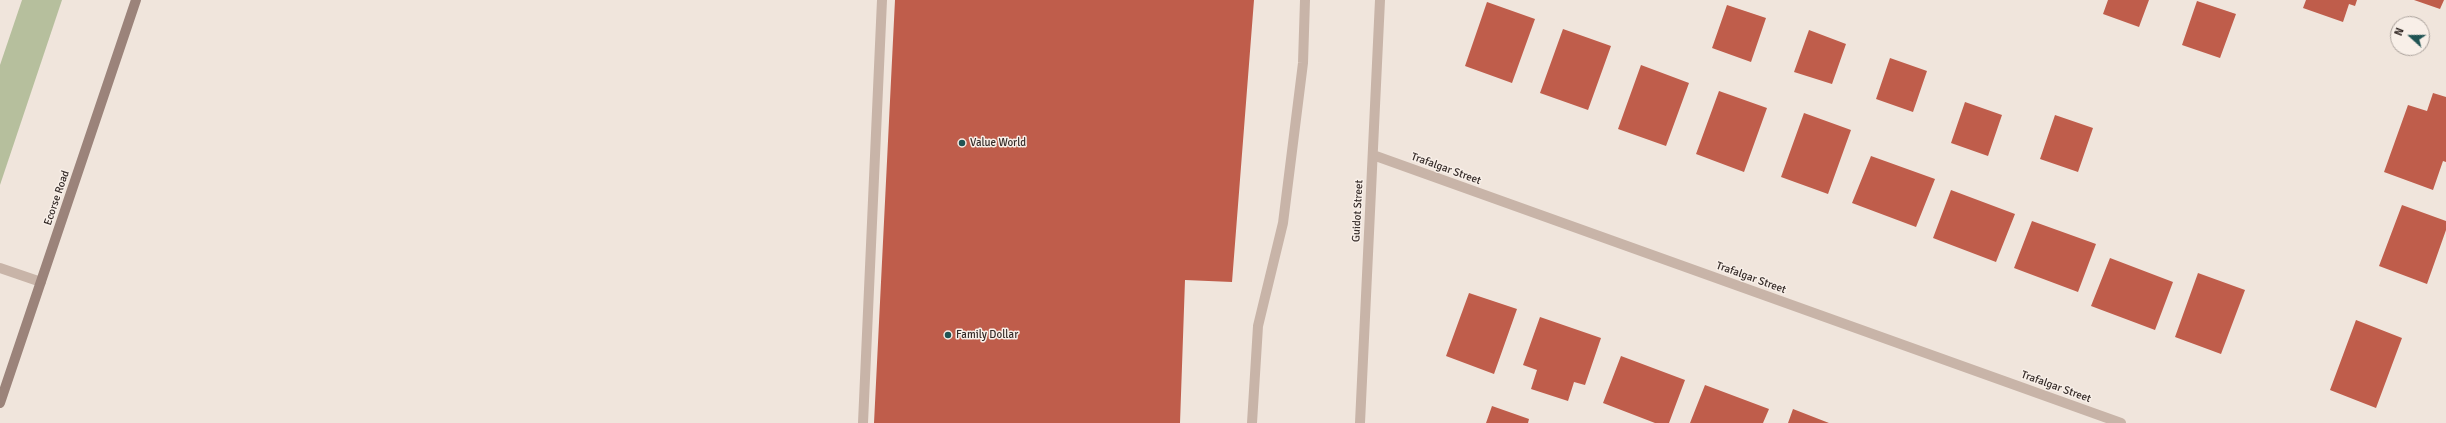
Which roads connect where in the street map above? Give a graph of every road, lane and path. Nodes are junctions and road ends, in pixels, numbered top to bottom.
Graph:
1 (136, 0) edge
2 (882, 0) edge
3 (1305, 0) edge
4 (1380, 0) edge
5 (1373, 155) junction
6 (0, 268) edge
7 (41, 282) junction
8 (0, 403) edge
9 (863, 423) edge
10 (1252, 423) edge
11 (1360, 423) edge
12 (2121, 423) edge

1 - 7 main road, Ecorse Road
2 - 9 street
3 - 10 street
4 - 5 street, Guidot Street
5 - 11 street, Guidot Street
5 - 12 street, Trafalgar Street
6 - 7 street
7 - 8 main road, Ecorse Road

